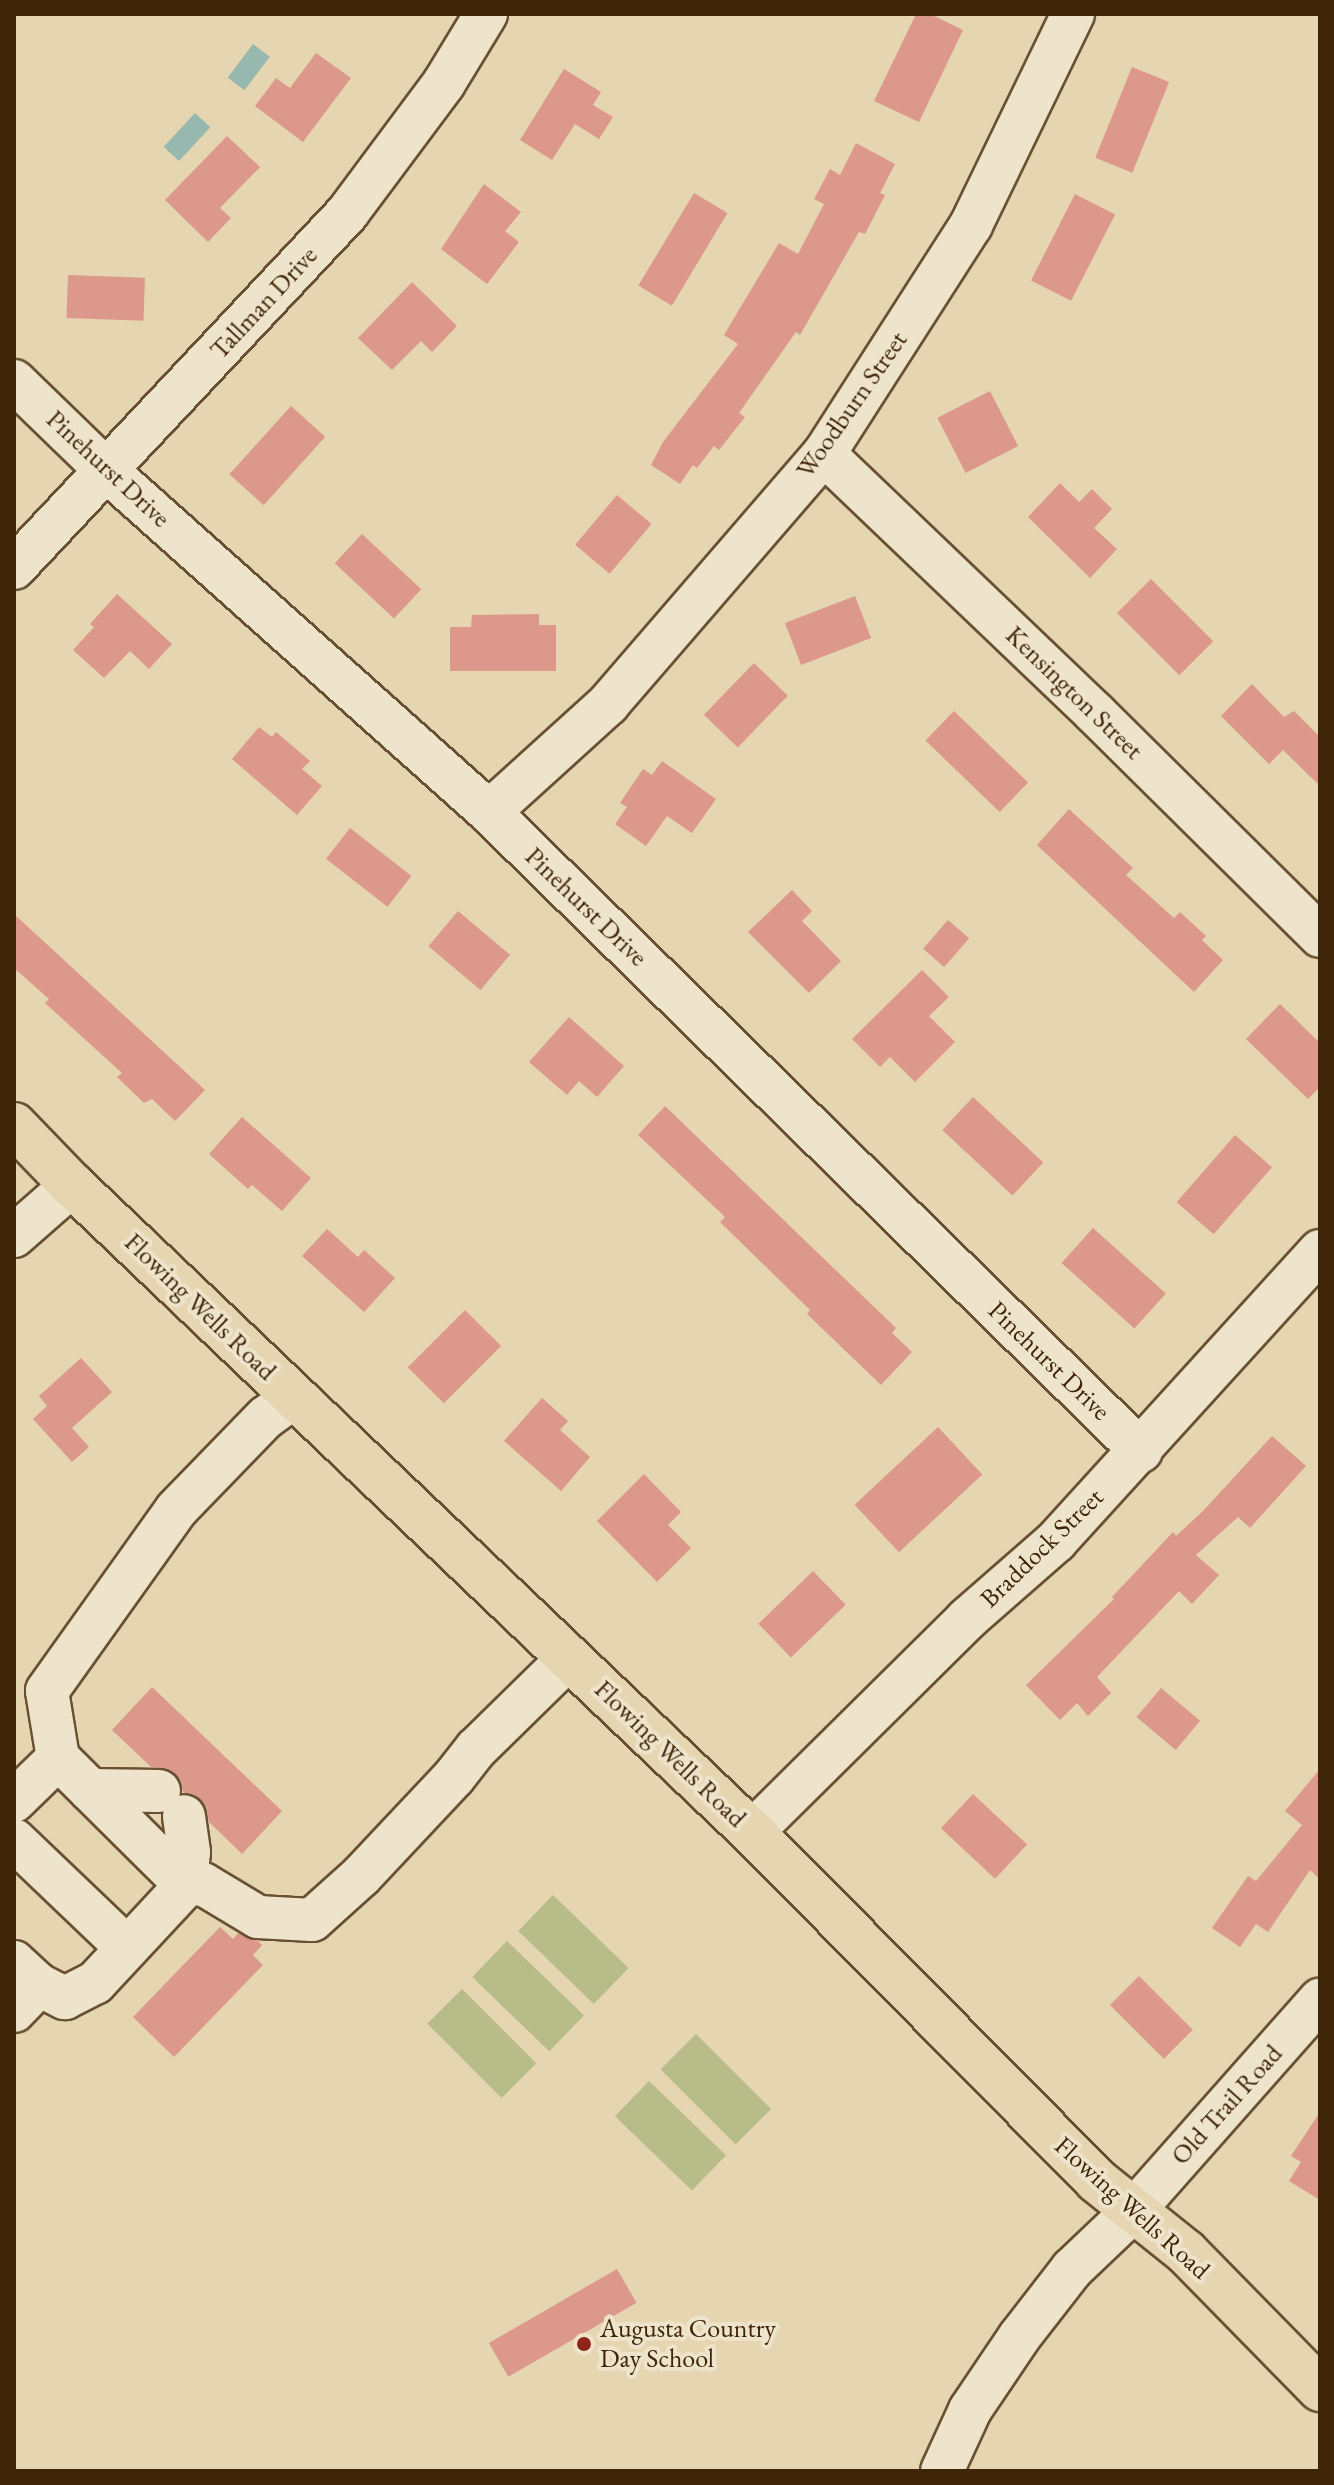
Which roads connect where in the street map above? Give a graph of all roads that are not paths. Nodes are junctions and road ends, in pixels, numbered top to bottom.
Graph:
1 (486, 14) edge
2 (1073, 14) edge
3 (14, 381) edge
4 (824, 454) junction
5 (107, 471) junction
6 (14, 568) edge
7 (489, 812) junction
8 (1320, 936) edge
9 (14, 1125) edge
10 (72, 1185) junction
11 (14, 1236) edge
12 (1320, 1251) edge
13 (294, 1397) junction
14 (1141, 1451) junction
15 (569, 1658) junction
16 (58, 1758) junction
17 (90, 1790) junction
18 (14, 1801) edge
19 (752, 1832) junction
20 (14, 1840) edge
21 (186, 1885) junction
22 (127, 1948) junction
23 (22, 1986) edge
24 (1320, 2000) edge
25 (1134, 2210) junction
26 (1320, 2389) edge
27 (942, 2471) edge

1 - 5 street, Tallman Drive
2 - 4 street, Woodburn Street
3 - 5 street, Pinehurst Drive
4 - 7 street, Woodburn Street
4 - 8 street, Kensington Street
5 - 6 street, Tallman Drive
5 - 7 street, Pinehurst Drive
7 - 14 street, Pinehurst Drive
9 - 10 main road, Flowing Wells Road
10 - 11 street
10 - 13 main road, Flowing Wells Road
12 - 14 street, Braddock Street
13 - 15 main road, Flowing Wells Road
13 - 16 street
14 - 19 street, Braddock Street
15 - 19 main road, Flowing Wells Road
15 - 21 street
16 - 17 street
16 - 18 street
17 - 21 street
17 - 21 street
19 - 25 main road, Flowing Wells Road
20 - 22 street
21 - 22 street
22 - 23 street
24 - 25 street, Old Trail Road
25 - 26 main road, Flowing Wells Road
25 - 27 street, Old Trail Road

